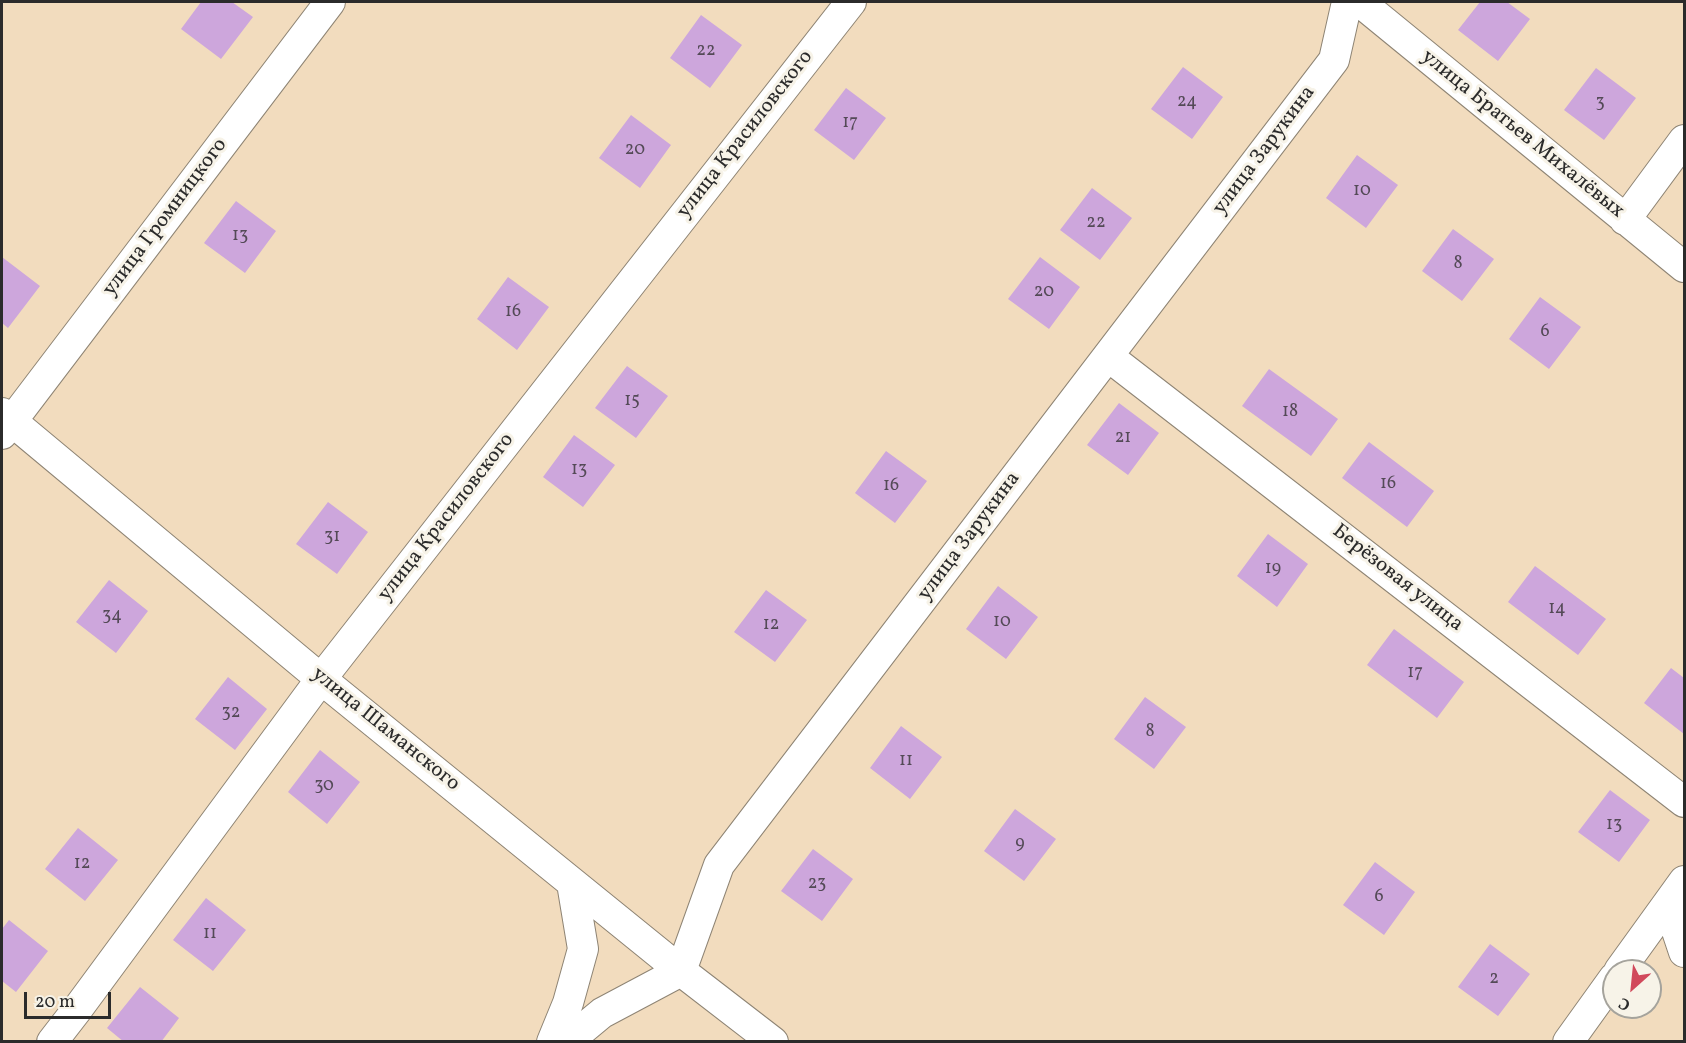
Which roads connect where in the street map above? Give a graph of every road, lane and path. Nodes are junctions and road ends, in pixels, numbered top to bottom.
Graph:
1 (330, 2) edge
2 (851, 2) edge
3 (1347, 2) edge
4 (1360, 2) edge
5 (1684, 140) edge
6 (1625, 220) junction
7 (1684, 267) edge
8 (1109, 357) junction
9 (5, 423) edge
10 (321, 679) junction
11 (1684, 802) edge
12 (1684, 880) edge
13 (572, 883) junction
14 (1684, 903) edge
15 (1684, 952) edge
16 (1628, 959) edge
17 (681, 971) junction
18 (1602, 994) edge
19 (52, 1041) edge
20 (552, 1041) edge
21 (567, 1041) edge
22 (773, 1041) edge
23 (1568, 1041) edge

1 - 9 street, улица Громницкого
2 - 10 street, улица Красиловского
3 - 8 street, улица Зарукина
4 - 6 street, улица Братьев Михалёвых
5 - 6 street
6 - 7 street, улица Братьев Михалёвых
8 - 11 street, Берёзовая улица
8 - 17 street, улица Зарукина
9 - 10 street, улица Шаманского
10 - 13 street, улица Шаманского
10 - 19 street, улица Красиловского
12 - 16 street
13 - 17 street, улица Шаманского
13 - 20 street
14 - 15 street
17 - 21 street
17 - 22 street, улица Шаманского
18 - 23 street

